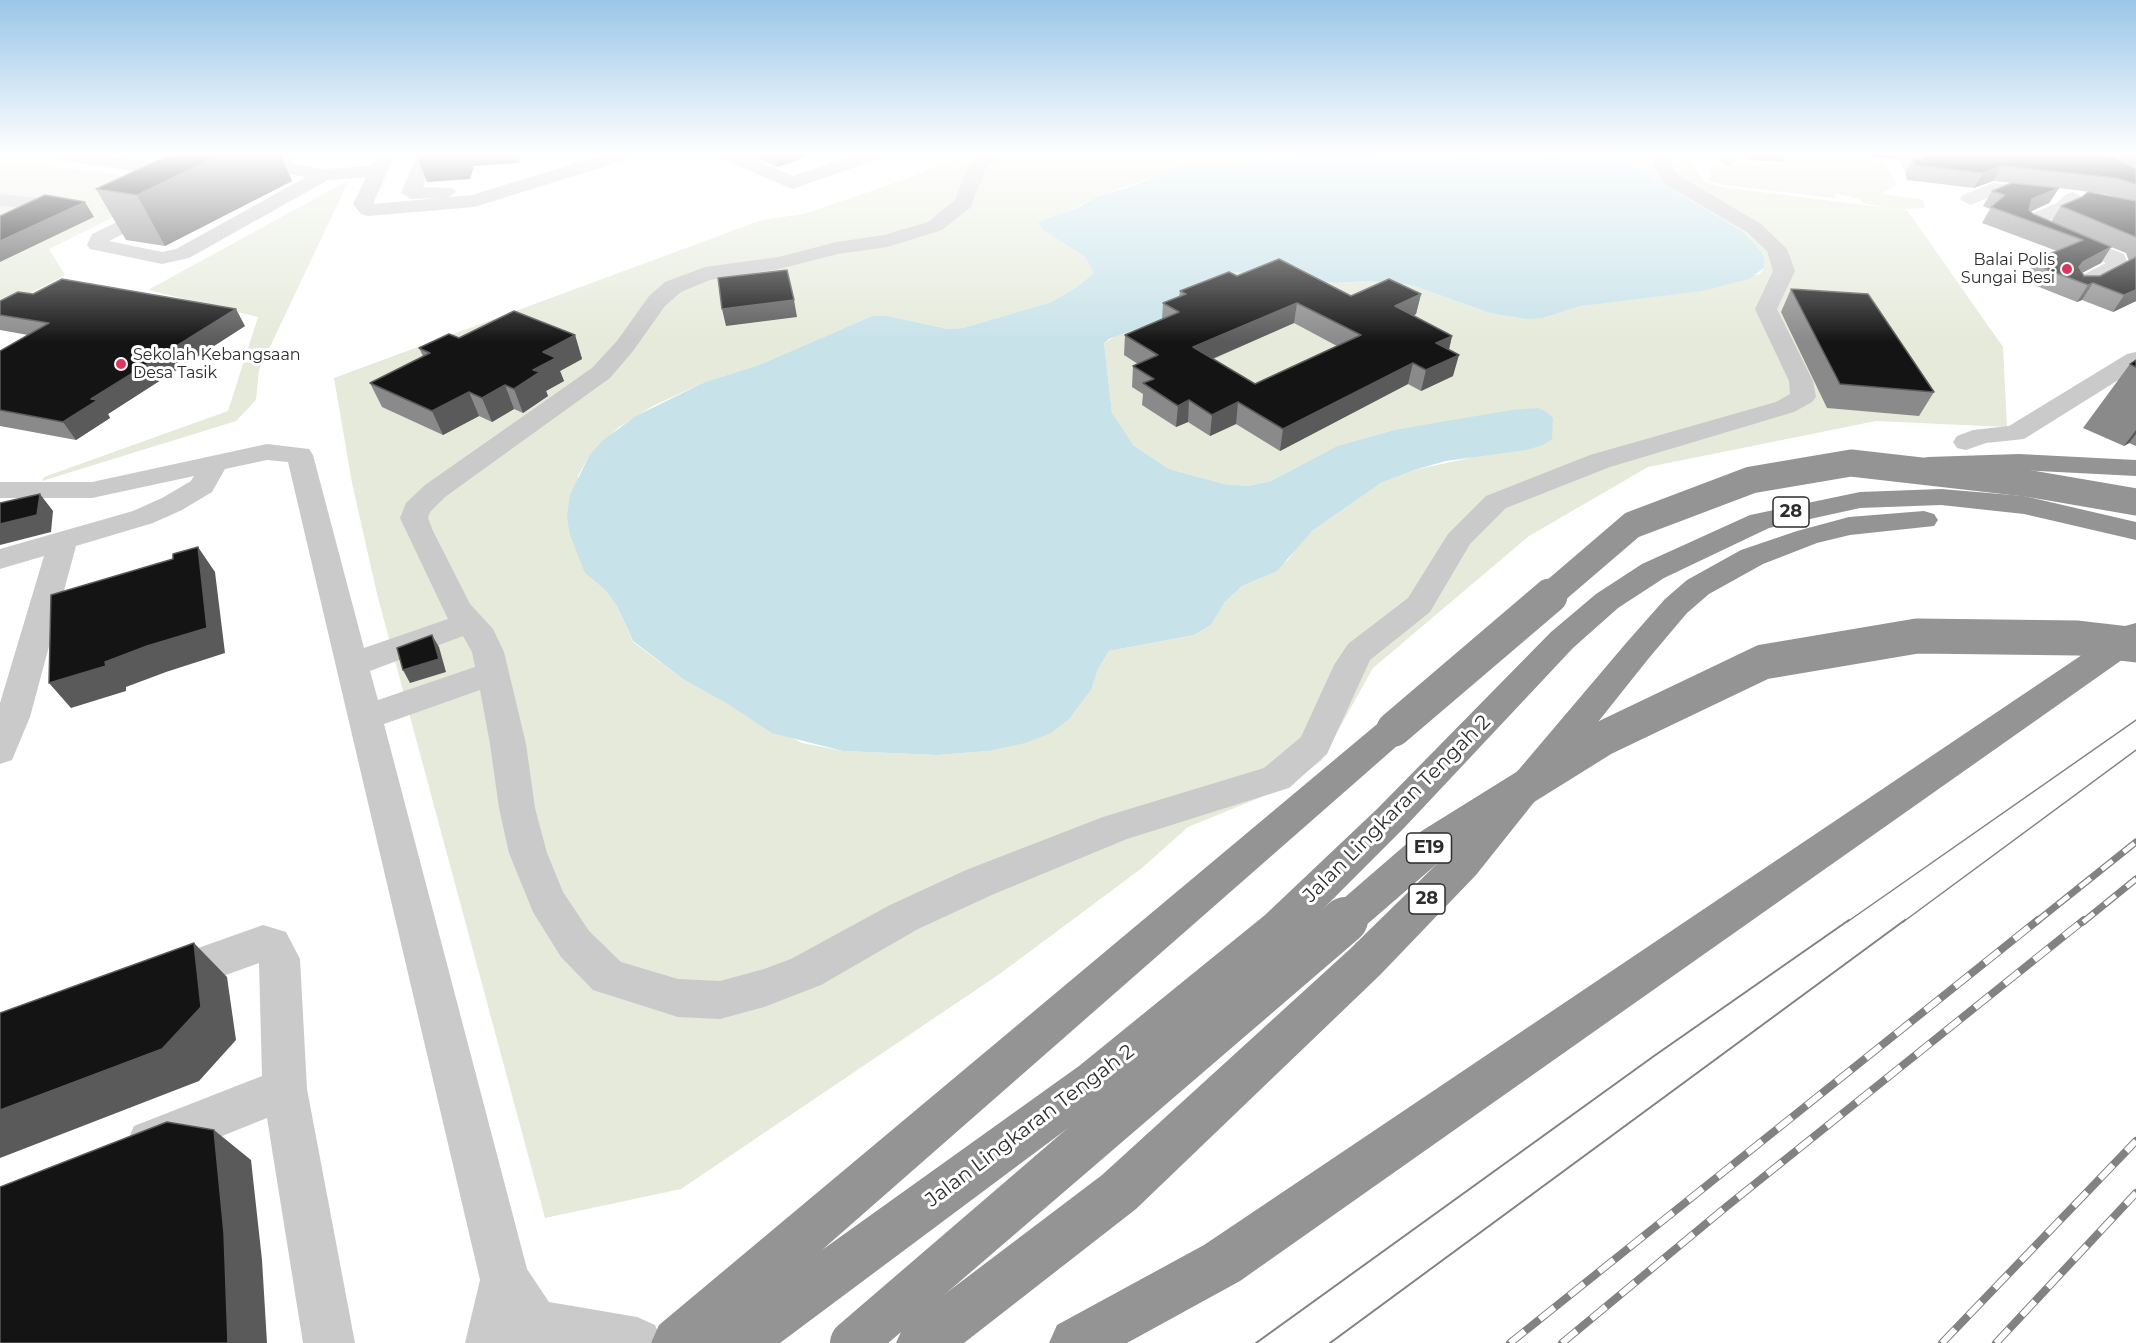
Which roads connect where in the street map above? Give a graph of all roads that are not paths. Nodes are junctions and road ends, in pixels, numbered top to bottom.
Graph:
1 (23, 217) edge
2 (140, 217) edge
3 (249, 217) edge
4 (950, 217) edge
5 (1735, 217) edge
6 (2041, 217) edge
7 (2, 226) edge
8 (2081, 285) edge
9 (2136, 359) edge
10 (1966, 442) dead end
11 (215, 463) junction
12 (2136, 468) edge
13 (0, 490) edge
14 (2136, 502) edge
15 (1823, 506) junction
16 (1943, 508) junction
17 (2136, 531) edge
18 (63, 541) junction
19 (2136, 552) edge
20 (0, 560) edge
21 (468, 623) junction
22 (2136, 634) edge
23 (2136, 645) edge
24 (352, 665) junction
25 (490, 674) junction
26 (365, 718) junction
27 (0, 751) edge
28 (132, 991) edge
29 (285, 1089) junction
30 (110, 1158) edge
31 (505, 1280) junction
32 (329, 1343) edge
33 (491, 1343) edge
34 (637, 1343) edge
35 (677, 1343) edge
36 (737, 1343) edge
37 (853, 1343) edge
38 (922, 1343) edge
39 (1076, 1343) edge

1 - 7 street
2 - 3 street
4 - 21 street
5 - 25 street
6 - 8 street
9 - 10 street
11 - 13 street
11 - 18 street
11 - 24 street
12 - 15 highway, bridge
14 - 35 highway, bridge
15 - 16 highway, Jalan Lingkaran Tengah 2 / 28
15 - 36 highway, Jalan Lingkaran Tengah 2 / 28
16 - 17 highway, Jalan Lingkaran Tengah 2 / 28
16 - 19 highway, Jalan Lingkaran Tengah 2 / 28
16 - 38 highway, Jalan Lingkaran Tengah 2 / 28
18 - 20 street
18 - 27 street
21 - 24 street
21 - 25 street
22 - 39 highway
23 - 37 highway, E19, bridge
24 - 26 street
25 - 26 street
26 - 31 street
28 - 29 street
29 - 30 street
29 - 32 street
31 - 33 street
31 - 34 street

